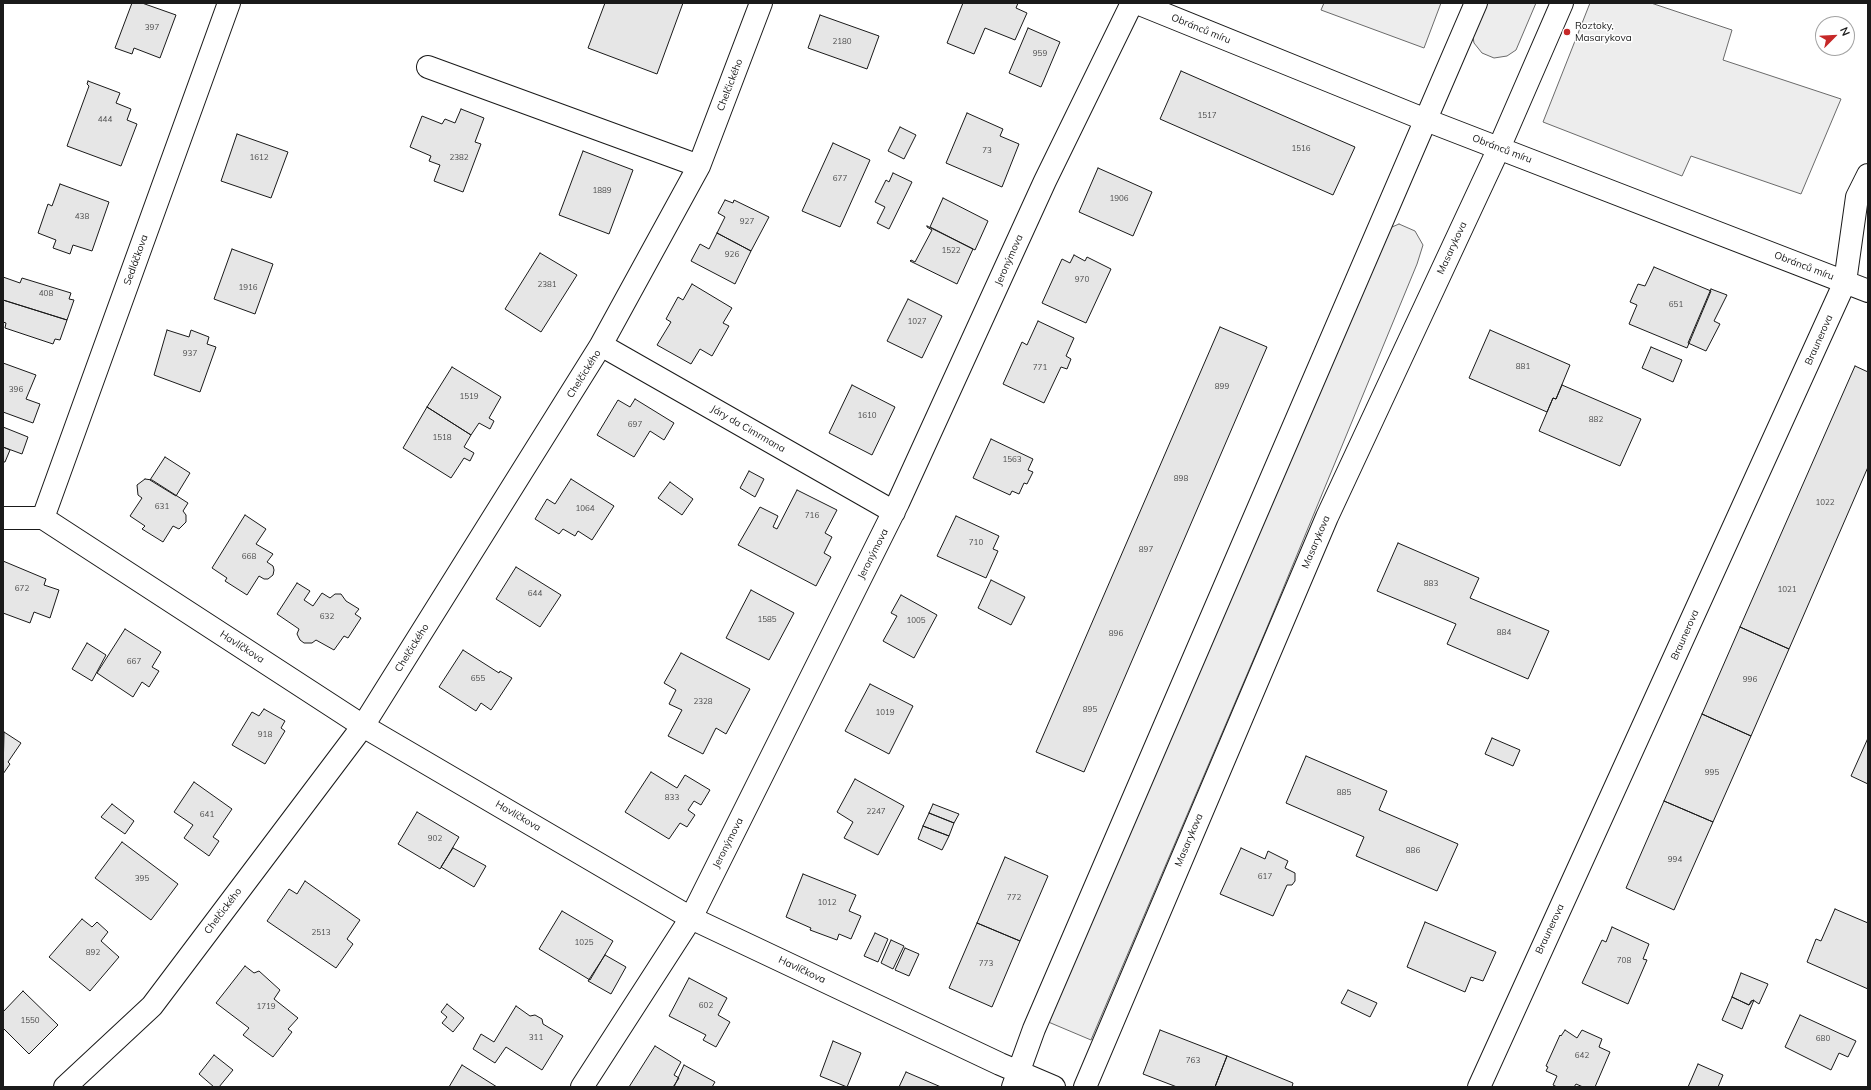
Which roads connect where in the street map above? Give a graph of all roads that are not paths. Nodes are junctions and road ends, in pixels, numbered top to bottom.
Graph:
1 (229, 3) edge
2 (761, 3) edge
3 (1132, 3) edge
4 (1137, 3) edge
5 (1476, 3) edge
6 (1562, 3) edge
7 (428, 67) dead end
8 (1426, 120) junction
9 (1499, 148) junction
10 (699, 166) junction
11 (1868, 175) edge
12 (1845, 282) junction
13 (1868, 291) edge
14 (602, 345) junction
15 (894, 512) junction
16 (3, 518) edge
17 (43, 518) junction
18 (363, 726) junction
19 (691, 918) junction
20 (1016, 1080) edge
21 (65, 1087) edge
22 (582, 1087) edge
23 (1054, 1087) edge
24 (1085, 1087) edge
25 (1479, 1087) edge

1 - 17 street, Sedláčkova
2 - 10 street, Chelčického
3 - 15 street, Jeronýmova
4 - 8 street, Obránců míru
5 - 8 street
6 - 9 street, Masarykova
7 - 10 street
8 - 9 street, Obránců míru
8 - 20 street
9 - 12 street, Obránců míru
9 - 24 street, Masarykova
10 - 14 street, Chelčického
11 - 12 street, Braunerova
12 - 13 street, Obránců míru
12 - 25 street, Braunerova
14 - 15 street, Járy da Cimrmana
14 - 18 street, Chelčického
15 - 19 street, Jeronýmova
16 - 17 street
17 - 18 street, Havlíčkova
18 - 19 street, Havlíčkova
18 - 21 street, Chelčického
19 - 20 street, Havlíčkova
19 - 22 street, Jeronýmova
20 - 23 street, Havlíčkova

